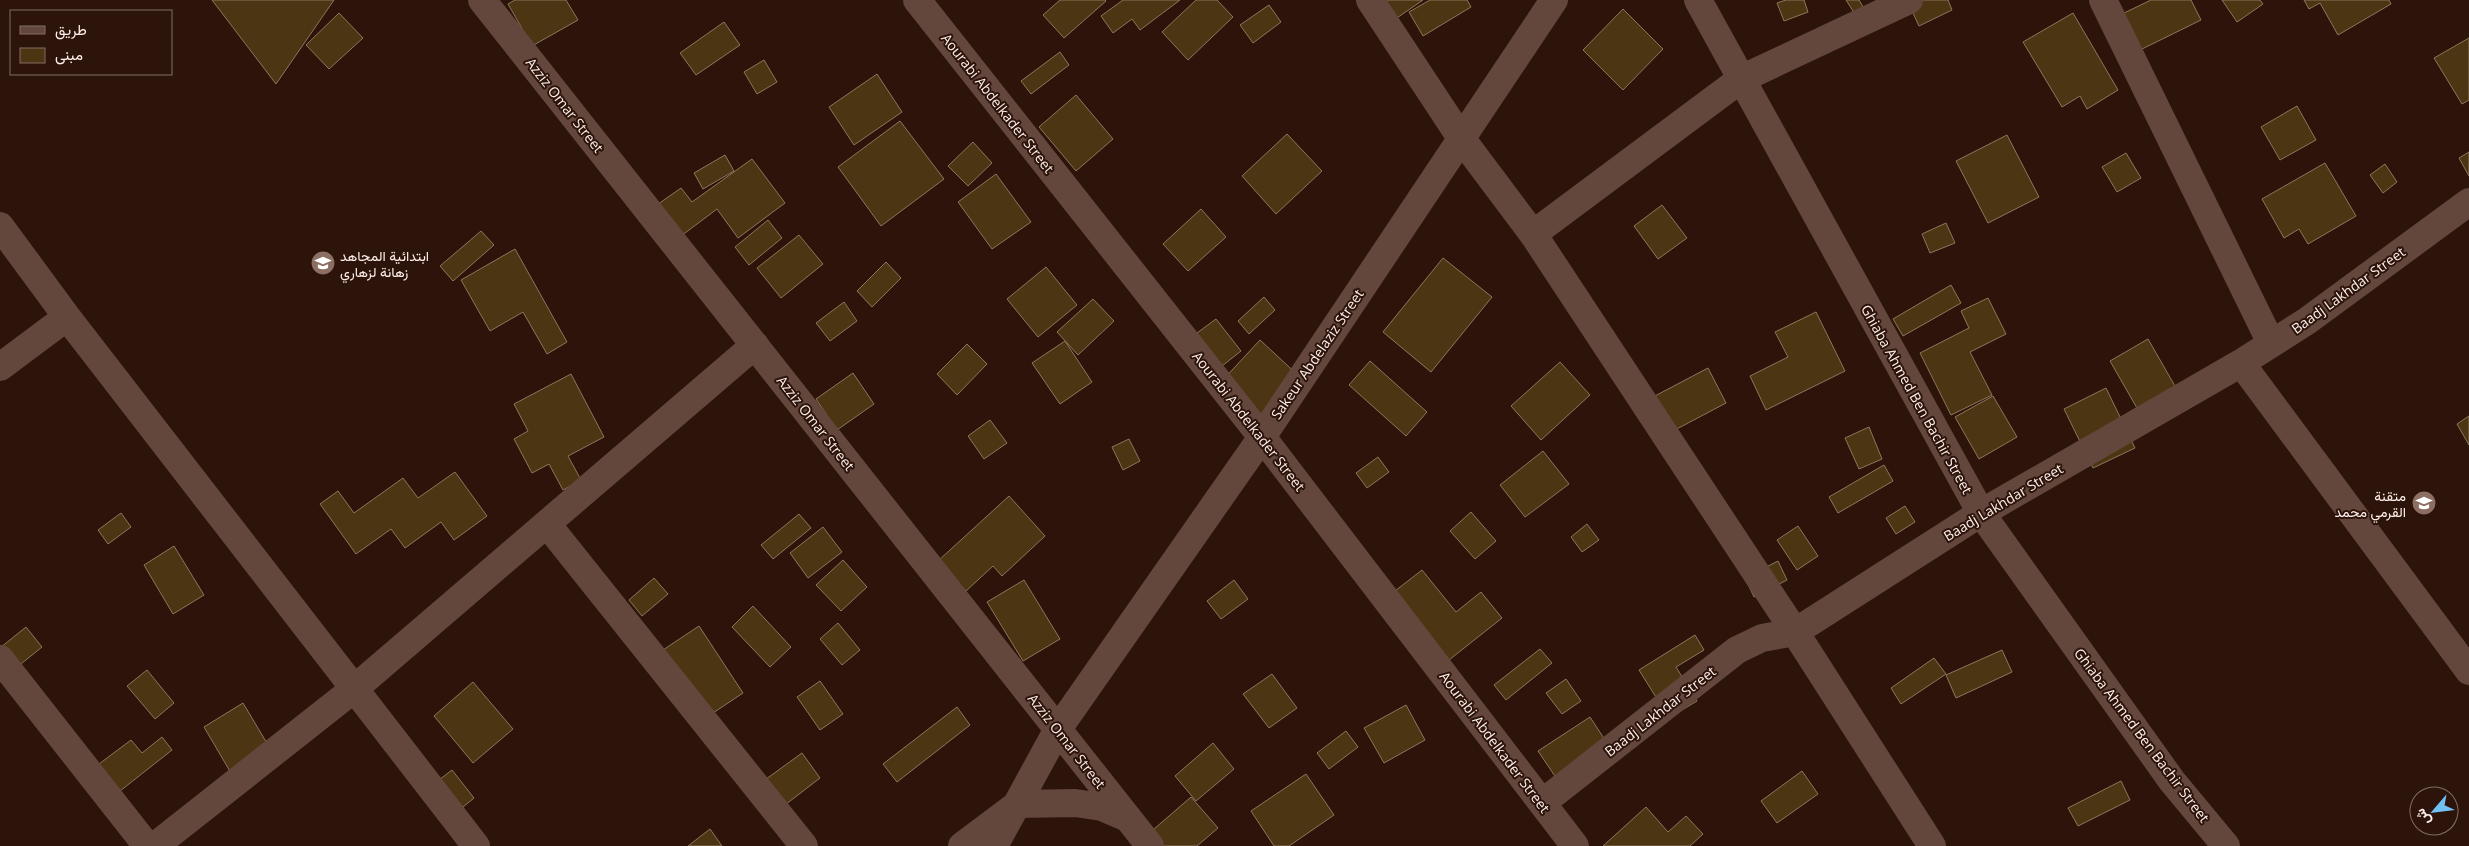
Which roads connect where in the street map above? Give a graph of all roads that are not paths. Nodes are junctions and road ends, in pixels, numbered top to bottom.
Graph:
1 (482, 0) edge
2 (917, 0) edge
3 (1370, 0) edge
4 (1554, 0) edge
5 (1698, 0) edge
6 (1909, 0) edge
7 (2103, 0) edge
8 (1740, 79) junction
9 (1462, 138) junction
10 (2469, 202) edge
11 (0, 226) edge
12 (1533, 234) junction
13 (67, 317) junction
14 (2271, 343) junction
15 (755, 345) junction
16 (2241, 363) junction
17 (0, 367) edge
18 (1262, 437) junction
19 (1981, 514) junction
20 (546, 524) junction
21 (1795, 632) junction
22 (0, 659) edge
23 (2469, 671) edge
24 (354, 689) junction
25 (1058, 729) junction
26 (1542, 803) junction
27 (1018, 804) junction
28 (1128, 818) junction
29 (147, 846) edge
30 (155, 846) edge
31 (476, 846) edge
32 (804, 846) edge
33 (962, 846) edge
34 (994, 846) edge
35 (1150, 846) edge
36 (1575, 846) edge
37 (1932, 846) edge
38 (2226, 846) edge

1 - 15 street, Azziz Omar Street
2 - 18 street, Aourabi Abdelkader Street
3 - 9 street
4 - 9 street, Sakeur Abdelaziz Street
5 - 8 street, Ghiaba Ahmed Ben Bachir Street
6 - 8 street
7 - 14 street
8 - 12 street
8 - 19 street, Ghiaba Ahmed Ben Bachir Street
9 - 12 street
9 - 18 street, Sakeur Abdelaziz Street
10 - 14 street, Baadj Lakhdar Street
11 - 13 street
12 - 21 street
13 - 17 street
13 - 24 street
14 - 16 street, Baadj Lakhdar Street
15 - 20 street
15 - 25 street, Azziz Omar Street
16 - 19 street, Baadj Lakhdar Street
16 - 23 street
18 - 25 street, Sakeur Abdelaziz Street
18 - 26 street, Aourabi Abdelkader Street
19 - 21 street, Baadj Lakhdar Street
19 - 38 street, Ghiaba Ahmed Ben Bachir Street
20 - 24 street
20 - 32 street
21 - 26 street, Baadj Lakhdar Street
21 - 37 street
22 - 29 street
24 - 30 street
24 - 31 street
25 - 27 street, Sakeur Abdelaziz Street
25 - 28 street, Azziz Omar Street
26 - 36 street, Aourabi Abdelkader Street
27 - 28 street
27 - 33 street
27 - 34 street, Sakeur Abdelaziz Street
28 - 35 street, Azziz Omar Street

